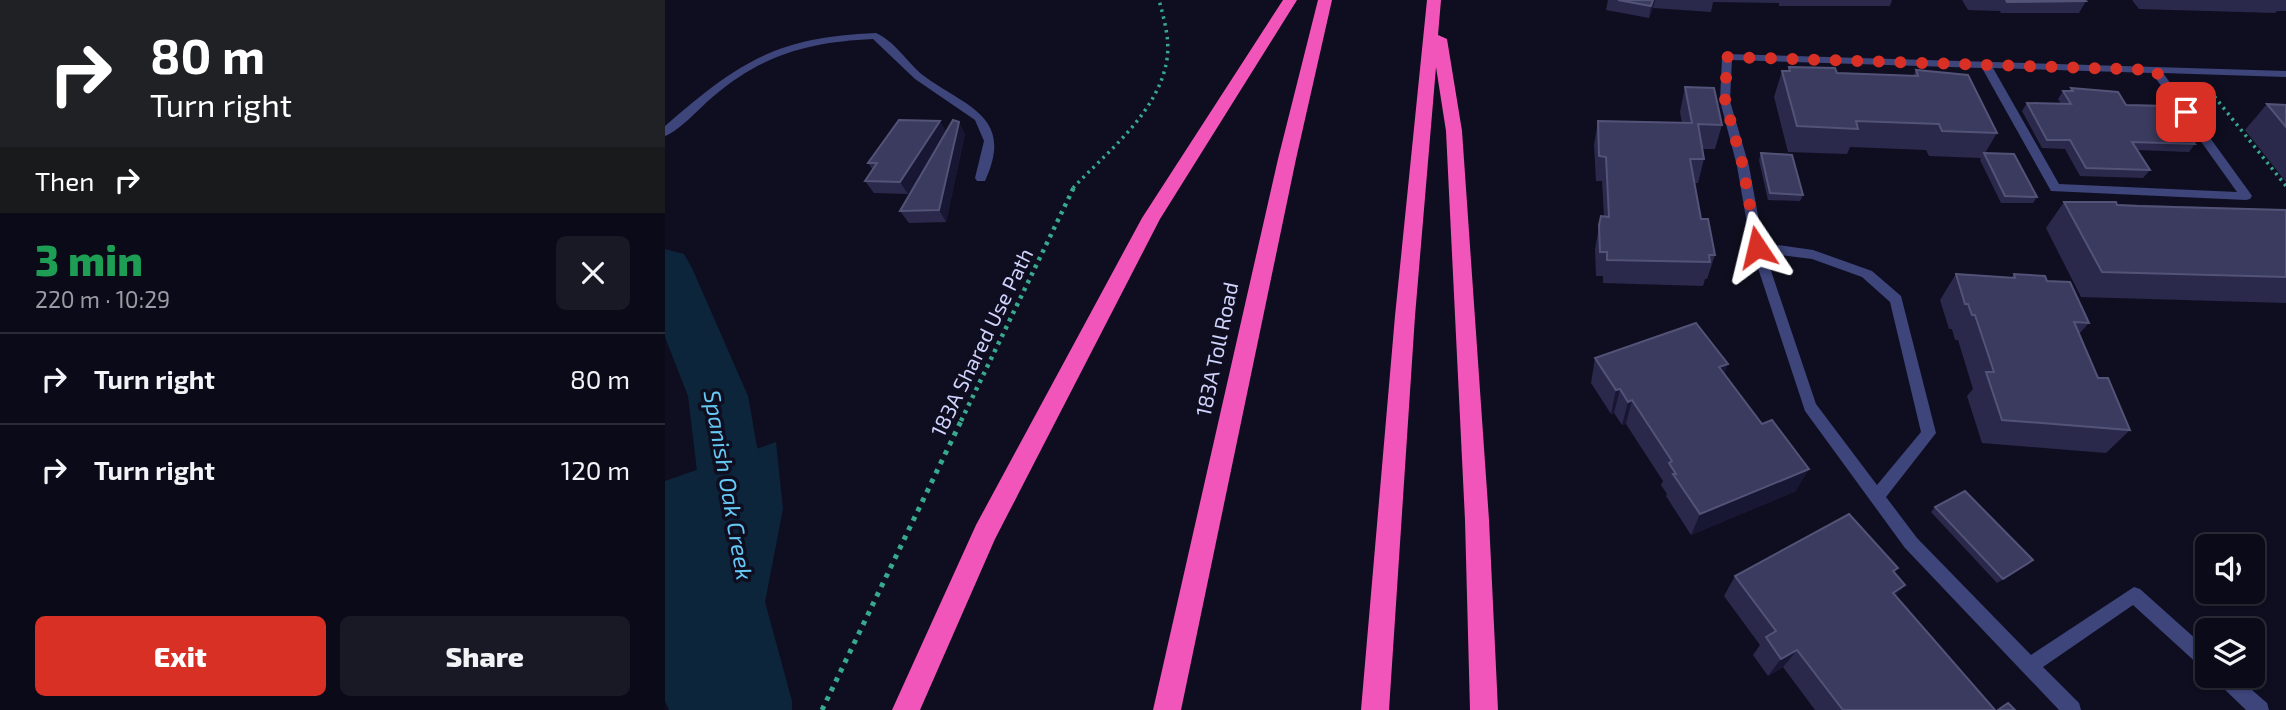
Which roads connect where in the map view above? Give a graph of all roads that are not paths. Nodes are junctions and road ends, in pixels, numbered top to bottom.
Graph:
1 (1290, 0) edge
2 (1325, 0) edge
3 (1434, 5) edge
4 (1985, 64) junction
5 (2155, 70) junction
6 (2286, 74) edge
7 (665, 132) edge
8 (981, 178) dead end
9 (1757, 247) junction
10 (1877, 497) junction
11 (2195, 650) edge
12 (2030, 666) junction
13 (2236, 688) edge
14 (906, 710) edge
15 (1167, 710) edge
16 (1375, 710) edge
17 (1484, 710) edge
18 (2072, 710) edge
19 (2260, 710) edge

1 - 14 highway
2 - 15 highway, 183A Toll Road
3 - 16 highway
3 - 17 highway
4 - 5 lane
4 - 5 lane
4 - 9 lane
5 - 6 lane
7 - 8 lane
9 - 10 lane
9 - 10 lane
10 - 12 lane
11 - 12 lane
12 - 18 lane
13 - 19 lane

